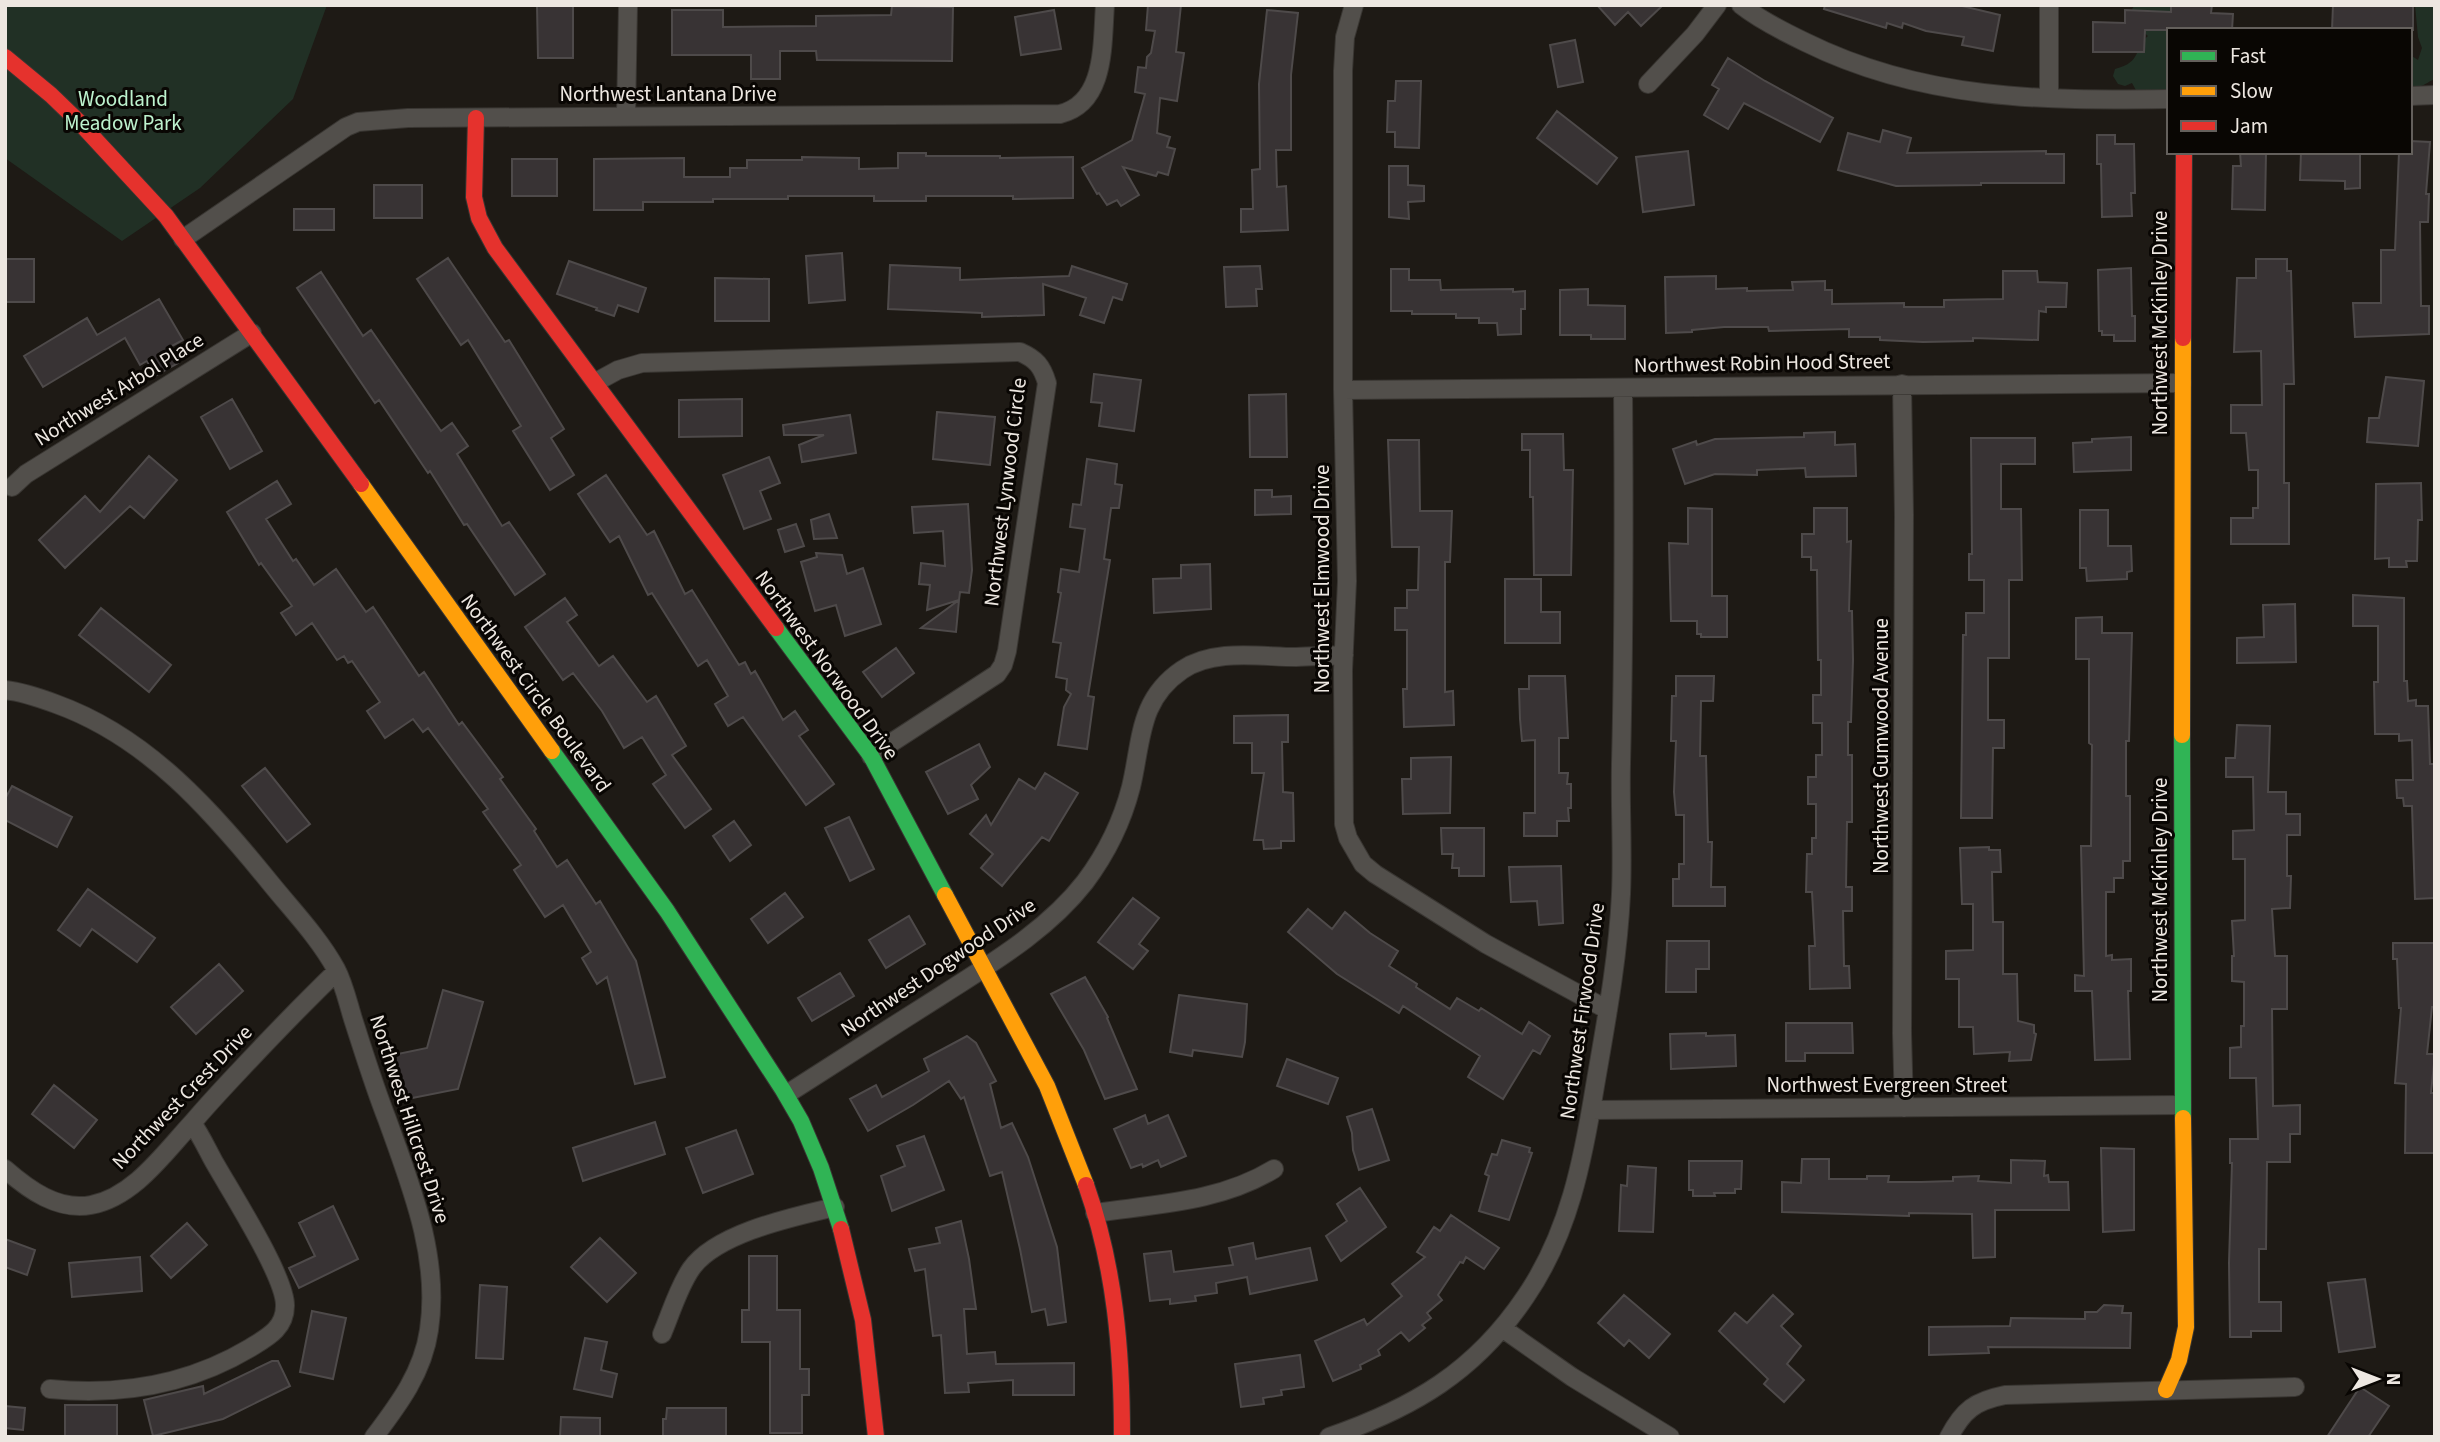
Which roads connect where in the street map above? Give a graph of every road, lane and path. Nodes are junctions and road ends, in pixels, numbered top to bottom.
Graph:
1 (628, 5) edge
2 (1105, 5) edge
3 (1354, 5) edge
4 (1717, 5) edge
5 (1741, 5) edge
6 (2049, 5) edge
7 (5, 57) edge
8 (1648, 83) dead end
9 (2435, 95) edge
10 (2412, 96) edge
11 (2049, 98) junction
12 (2167, 99) edge
13 (626, 116) junction
14 (476, 118) junction
15 (2184, 154) edge
16 (183, 239) junction
17 (252, 332) junction
18 (596, 382) junction
19 (2182, 383) junction
20 (1902, 384) junction
21 (1623, 388) junction
22 (1343, 390) junction
23 (12, 487) dead end
24 (1344, 655) junction
25 (5, 690) edge
26 (871, 756) junction
27 (984, 968) junction
28 (337, 971) junction
29 (1608, 1010) junction
30 (787, 1094) junction
31 (2182, 1105) junction
32 (1904, 1108) junction
33 (1591, 1110) junction
34 (192, 1122) junction
35 (5, 1169) edge
36 (1274, 1169) dead end
37 (835, 1207) junction
38 (1095, 1213) junction
39 (1502, 1328) junction
40 (662, 1334) dead end
41 (2295, 1387) dead end
42 (50, 1389) dead end
43 (2166, 1390) junction
44 (374, 1437) edge
45 (876, 1437) edge
46 (1122, 1437) edge
47 (1329, 1437) edge
48 (1670, 1437) edge
49 (1949, 1437) edge

1 - 13 street
2 - 13 street, Northwest Lantana Drive
3 - 22 street, Northwest Elmwood Drive
4 - 8 street
5 - 11 street
6 - 11 street
7 - 16 street, Northwest Circle Boulevard
9 - 10 street
11 - 12 street
13 - 14 street, Northwest Lantana Drive
14 - 16 street, Northwest Lantana Drive
14 - 18 street, Northwest Norwood Drive
15 - 19 street, Northwest McKinley Drive
16 - 17 street, Northwest Circle Boulevard
17 - 23 street, Northwest Arbol Place
17 - 30 street, Northwest Circle Boulevard
18 - 26 street, Northwest Norwood Drive
18 - 26 street, Northwest Lynwood Circle
19 - 20 street, Northwest Robin Hood Street
19 - 31 street, Northwest McKinley Drive
20 - 21 street, Northwest Robin Hood Street
20 - 32 street, Northwest Gumwood Avenue
21 - 22 street, Northwest Robin Hood Street
21 - 29 street, Northwest Firwood Drive
22 - 24 street, Northwest Elmwood Drive
24 - 27 street, Northwest Dogwood Drive
24 - 29 street, Northwest Elmwood Drive
25 - 28 street, Northwest Hillcrest Drive
26 - 27 street, Northwest Norwood Drive
27 - 30 street, Northwest Dogwood Drive
27 - 38 street, Northwest Norwood Drive
28 - 34 street, Northwest Crest Drive
28 - 44 street, Northwest Hillcrest Drive
29 - 33 street, Northwest Firwood Drive
30 - 37 street, Northwest Circle Boulevard
31 - 32 street, Northwest Evergreen Street
31 - 43 street, Northwest McKinley Drive
32 - 33 street, Northwest Evergreen Street
33 - 39 street, Northwest Firwood Drive
34 - 35 street, Northwest Crest Drive
34 - 42 street
36 - 38 street
37 - 40 street
37 - 45 street, Northwest Circle Boulevard
38 - 46 street, Northwest Norwood Drive
39 - 47 street, Northwest Firwood Drive
39 - 48 street
41 - 43 street
43 - 49 street

